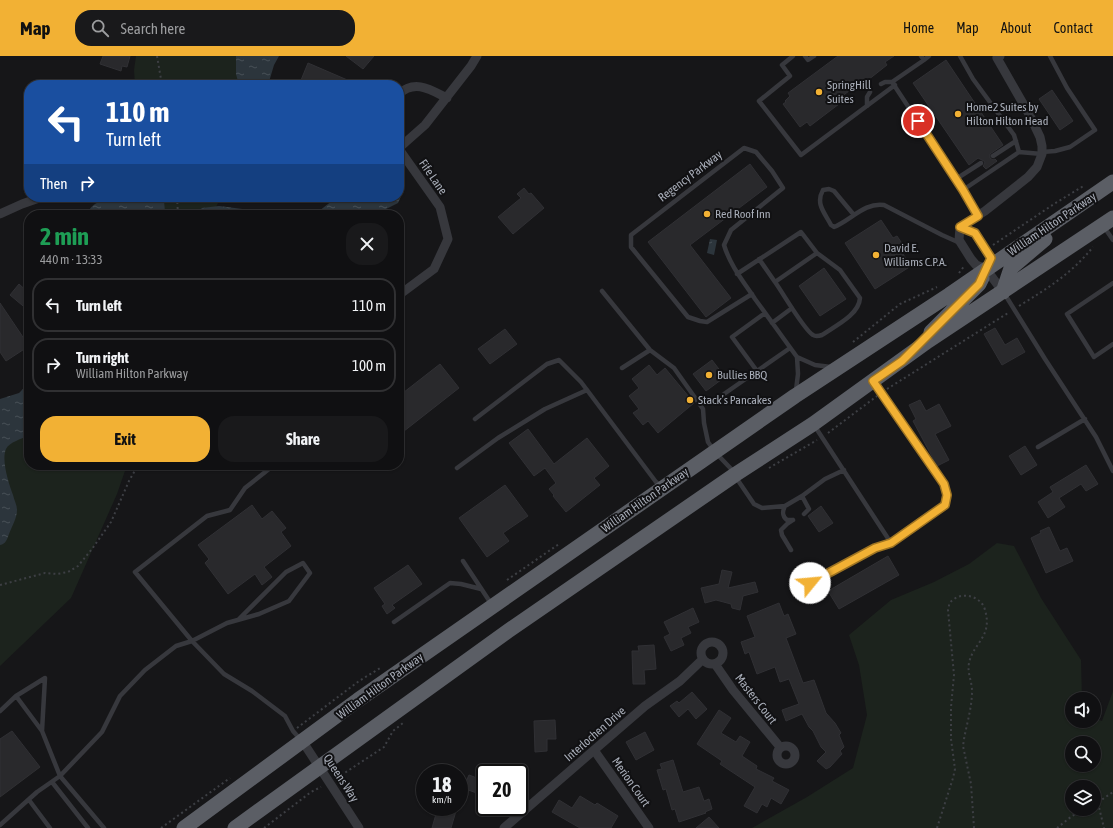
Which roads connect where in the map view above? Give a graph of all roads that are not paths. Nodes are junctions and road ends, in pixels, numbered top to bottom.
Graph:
1 (477, 56) edge
2 (793, 56) edge
3 (805, 56) edge
4 (814, 56) edge
5 (929, 56) edge
6 (960, 56) edge
7 (999, 56) edge
8 (1050, 56) edge
9 (922, 58) edge
10 (881, 84) dead end
11 (893, 84) junction
12 (404, 90) edge
13 (870, 92) dead end
14 (447, 98) junction
15 (867, 106) junction
16 (1016, 142) junction
17 (404, 144) edge
18 (1019, 152) junction
19 (1042, 153) junction
20 (404, 156) edge
21 (993, 156) dead end
22 (982, 163) dead end
23 (956, 179) junction
24 (1111, 184) edge
25 (963, 190) junction
26 (28, 202) edge
27 (0, 214) edge
28 (854, 215) junction
29 (978, 216) junction
30 (1110, 222) edge
31 (960, 227) junction
32 (1113, 240) edge
33 (961, 243) junction
34 (817, 253) junction
35 (759, 259) junction
36 (986, 269) junction
37 (737, 274) junction
38 (775, 282) junction
39 (1113, 283) edge
40 (404, 291) edge
41 (602, 291) dead end
42 (1003, 292) junction
43 (752, 294) junction
44 (792, 308) junction
45 (765, 313) junction
46 (772, 323) junction
47 (1113, 344) edge
48 (790, 348) junction
49 (650, 350) junction
50 (797, 357) junction
51 (902, 361) junction
52 (838, 367) junction
53 (622, 368) dead end
54 (757, 371) junction
55 (873, 381) junction
56 (587, 390) junction
57 (724, 394) dead end
58 (795, 396) junction
59 (475, 419) dead end
60 (1085, 419) junction
61 (813, 424) junction
62 (1038, 447) dead end
63 (715, 452) junction
64 (457, 468) dead end
65 (268, 470) edge
66 (844, 470) junction
67 (1113, 471) edge
68 (735, 475) junction
69 (663, 488) junction
70 (802, 496) junction
71 (785, 506) junction
72 (804, 514) dead end
73 (891, 543) junction
74 (791, 550) dead end
75 (463, 561) dead end
76 (810, 583) dead end
77 (481, 589) junction
78 (493, 606) junction
79 (239, 619) junction
80 (394, 622) dead end
81 (192, 641) junction
82 (703, 659) junction
83 (715, 664) junction
84 (16, 696) junction
85 (0, 711) edge
86 (42, 731) junction
87 (303, 742) junction
88 (780, 748) dead end
89 (594, 750) junction
90 (320, 767) junction
91 (60, 776) junction
92 (52, 782) junction
93 (28, 800) junction
94 (0, 825) edge
95 (50, 828) edge
96 (88, 828) edge
97 (104, 828) edge
98 (184, 828) edge
99 (235, 828) edge
100 (359, 828) edge
101 (504, 828) edge
102 (649, 828) edge

1 - 14 street
2 - 15 lane
3 - 4 lane
5 - 9 lane
6 - 16 lane
7 - 19 street
8 - 19 lane
9 - 11 lane
10 - 11 lane
11 - 15 lane
11 - 23 lane
12 - 14 street
13 - 15 lane
14 - 17 street
16 - 18 lane
16 - 21 lane
18 - 19 lane
18 - 25 lane
19 - 29 street
20 - 40 street, Fife Lane
22 - 23 lane
23 - 25 lane
24 - 36 highway, William Hilton Parkway
24 - 42 highway
25 - 29 lane
26 - 27 street
28 - 28 lane
28 - 33 lane
29 - 31 street
30 - 32 lane
30 - 42 highway
31 - 33 street
31 - 36 street
33 - 36 street
34 - 35 lane
34 - 38 lane
34 - 44 lane
35 - 37 lane
35 - 38 lane
36 - 42 street
36 - 51 highway
36 - 52 highway, William Hilton Parkway
37 - 43 lane, Regency Parkway
37 - 43 lane, Regency Parkway
38 - 44 lane
39 - 47 lane
41 - 49 lane
42 - 51 highway
42 - 60 lane
43 - 45 lane, Regency Parkway
44 - 46 lane
45 - 46 lane, Regency Parkway
45 - 54 lane
46 - 48 lane, Regency Parkway
48 - 50 lane, Regency Parkway
48 - 54 lane
49 - 53 lane
49 - 63 lane
50 - 52 lane, Regency Parkway
50 - 58 lane
51 - 55 highway
52 - 58 highway, William Hilton Parkway
54 - 57 lane
55 - 61 highway
55 - 73 lane
56 - 59 lane
56 - 64 lane
56 - 69 lane
58 - 63 highway, William Hilton Parkway
60 - 62 lane
60 - 67 lane
61 - 66 lane
61 - 68 highway
63 - 68 lane
63 - 69 highway, William Hilton Parkway
65 - 81 lane
66 - 70 lane
66 - 73 lane
68 - 71 lane
68 - 90 highway
69 - 78 highway, William Hilton Parkway
70 - 71 lane
70 - 72 lane
71 - 74 lane
73 - 76 lane
75 - 77 lane
77 - 78 lane
77 - 80 lane
78 - 87 highway, William Hilton Parkway
79 - 79 lane
79 - 81 lane
81 - 87 lane
81 - 91 lane
82 - 83 street
82 - 83 street, Interlochen Drive
82 - 89 street, Interlochen Drive
83 - 88 street, Masters Court
84 - 85 lane
84 - 86 lane
84 - 86 lane
86 - 91 lane
87 - 90 street, Queens Way
87 - 98 highway, William Hilton Parkway
89 - 101 street, Interlochen Drive
89 - 102 street, Merion Court
90 - 99 highway
90 - 100 street, Queens Way
91 - 92 lane
91 - 97 lane
92 - 93 lane
92 - 96 lane
93 - 94 lane
93 - 95 lane

